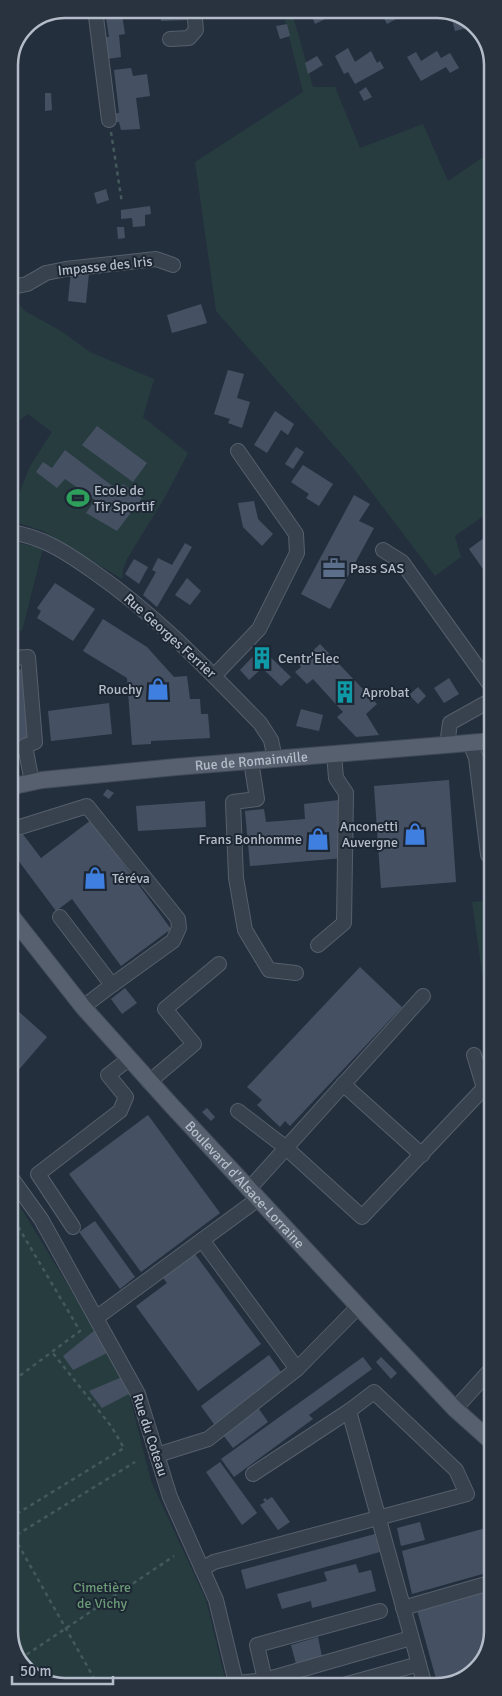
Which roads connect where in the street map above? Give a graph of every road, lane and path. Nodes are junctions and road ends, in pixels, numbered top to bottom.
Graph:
1 (96, 18) edge
2 (195, 18) edge
3 (170, 39) dead end
4 (109, 120) joint
5 (122, 203) dead end
6 (173, 265) dead end
7 (18, 286) edge
8 (238, 451) dead end
9 (18, 534) edge
10 (383, 550) dead end
11 (18, 658) edge
12 (214, 676) junction
13 (484, 681) edge
14 (484, 699) edge
15 (484, 742) edge
16 (470, 743) junction
17 (447, 745) junction
18 (334, 754) junction
19 (275, 759) junction
20 (251, 761) junction
21 (32, 782) junction
22 (18, 785) edge
23 (484, 823) edge
24 (20, 827) dead end
25 (60, 917) dead end
26 (18, 924) edge
27 (318, 945) dead end
28 (219, 964) dead end
29 (296, 973) dead end
30 (112, 985) junction
31 (423, 996) dead end
32 (83, 1006) junction
33 (474, 1056) dead end
34 (129, 1059) junction
35 (149, 1082) junction
36 (343, 1084) junction
37 (238, 1111) dead end
38 (285, 1147) junction
39 (422, 1155) junction
40 (18, 1187) edge
41 (253, 1194) junction
42 (18, 1226) edge
43 (73, 1228) dead end
44 (202, 1240) junction
45 (358, 1307) junction
46 (96, 1318) junction
47 (52, 1352) junction
48 (298, 1369) junction
49 (18, 1377) edge
50 (484, 1378) edge
51 (455, 1409) junction
52 (349, 1411) junction
53 (484, 1435) edge
54 (157, 1455) junction
55 (135, 1462) dead end
56 (253, 1474) dead end
57 (18, 1513) edge
58 (379, 1519) junction
59 (18, 1535) edge
60 (18, 1544) edge
61 (174, 1556) dead end
62 (202, 1569) junction
63 (484, 1585) edge
64 (403, 1608) junction
65 (380, 1611) dead end
66 (65, 1628) junction
67 (412, 1638) junction
68 (25, 1656) edge
69 (419, 1664) junction
70 (94, 1678) edge
71 (235, 1678) edge
72 (265, 1678) edge
73 (282, 1678) edge
74 (369, 1678) edge
75 (423, 1678) edge

1 - 4 street
2 - 3 street
4 - 5 path
6 - 7 street, Impasse des Iris
8 - 12 street
9 - 12 street, Rue Georges Ferrier
10 - 13 street
11 - 21 street
12 - 19 street, Rue Georges Ferrier
14 - 17 street
15 - 16 main road, Rue de Romainville
16 - 17 main road, Rue de Romainville
16 - 23 street
17 - 18 main road, Rue de Romainville
18 - 19 main road, Rue de Romainville
18 - 27 street
19 - 20 main road, Rue de Romainville
20 - 21 main road, Rue de Romainville
20 - 29 street
21 - 22 main road, Rue de Romainville
24 - 30 street
25 - 30 street
26 - 32 main road, Boulevard d'Alsace-Lorraine
28 - 35 street
30 - 32 street
31 - 36 street
32 - 34 main road, Boulevard d'Alsace-Lorraine
33 - 39 street
34 - 35 main road, Boulevard d'Alsace-Lorraine
34 - 43 street
35 - 41 main road, Boulevard d'Alsace-Lorraine
36 - 38 street
36 - 39 street
37 - 38 street
38 - 39 street
38 - 41 street
40 - 46 street, Rue du Coteau
41 - 44 street
41 - 45 main road, Boulevard d'Alsace-Lorraine
42 - 47 path
44 - 46 street
44 - 48 street
45 - 48 street
45 - 51 main road, Boulevard d'Alsace-Lorraine
46 - 54 street, Rue du Coteau
47 - 49 path
47 - 57 path
48 - 54 street
50 - 51 street
51 - 53 main road, Boulevard d'Alsace-Lorraine
52 - 56 street
52 - 58 street
52 - 58 street
54 - 62 street, Rue du Coteau
55 - 59 path
58 - 62 street
58 - 64 street
60 - 66 path
61 - 66 path
62 - 71 street, Rue du Coteau
63 - 64 street
64 - 67 street
65 - 72 street
66 - 68 path
66 - 70 path
67 - 69 street
67 - 73 street
69 - 74 street
69 - 75 street

